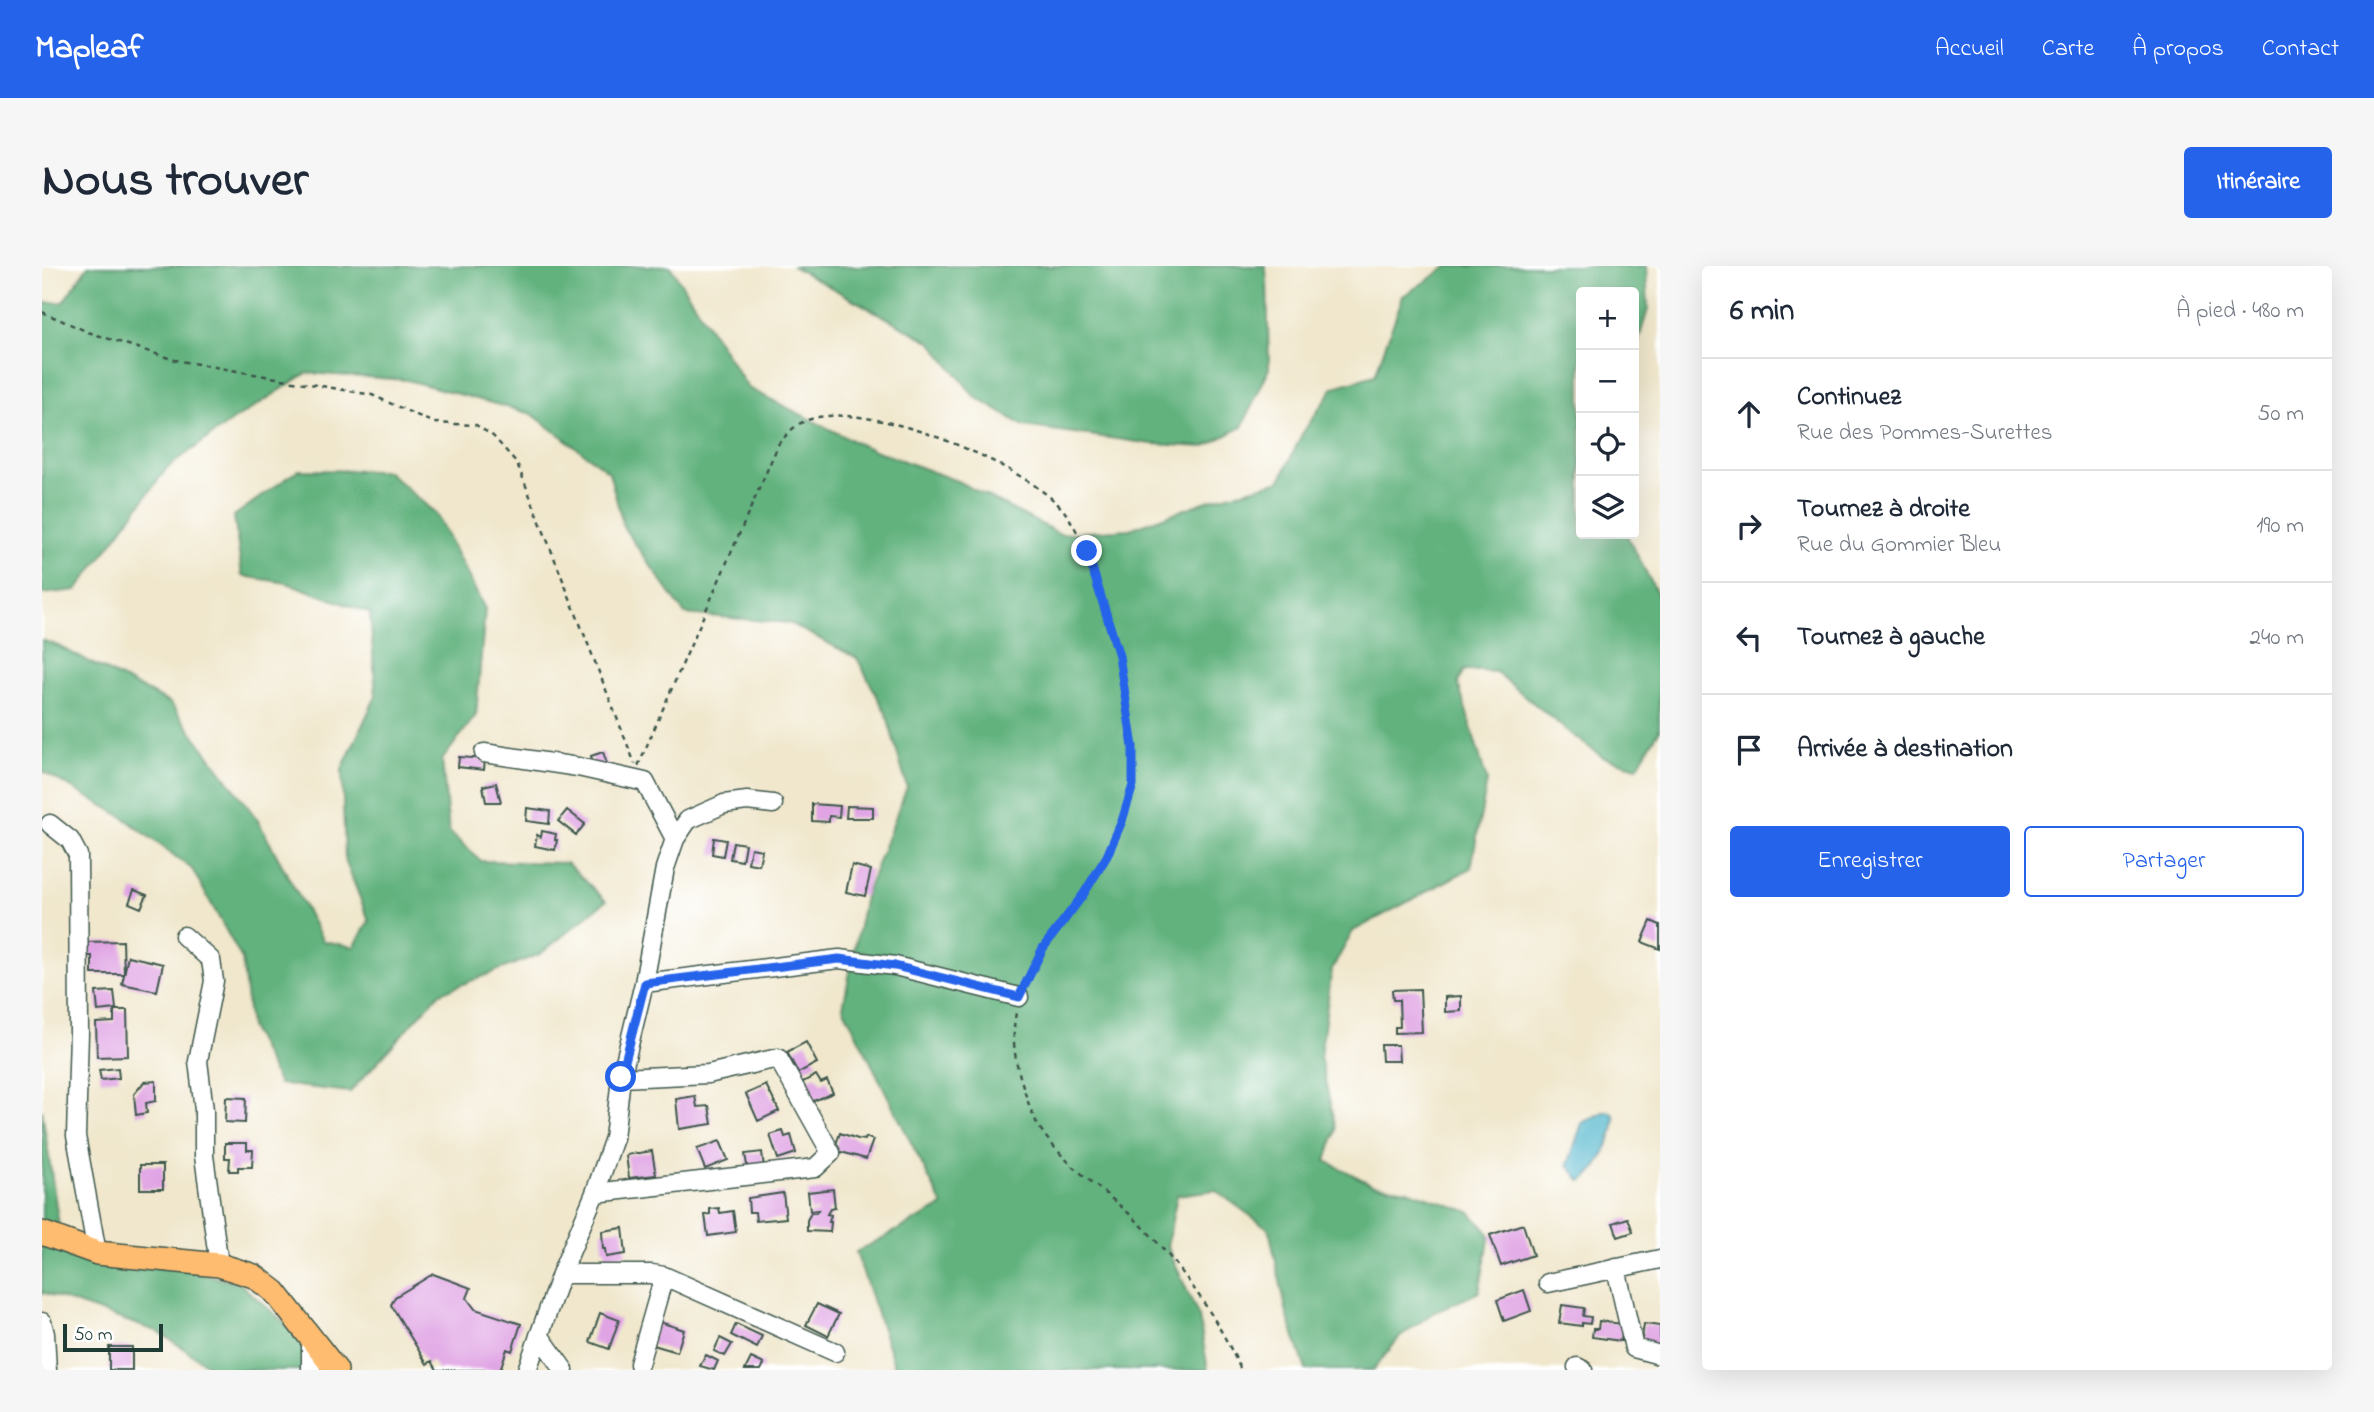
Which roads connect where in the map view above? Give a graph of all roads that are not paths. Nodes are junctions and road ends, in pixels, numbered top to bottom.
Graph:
1 (484, 753) dead end
2 (773, 804) dead end
3 (50, 824) dead end
4 (675, 839) junction
5 (184, 936) dead end
6 (645, 983) junction
7 (1019, 997) road end
8 (621, 1077) junction
9 (594, 1193) junction
10 (42, 1233) edge
11 (97, 1253) junction
12 (1660, 1259) edge
13 (219, 1265) junction
14 (1616, 1268) junction
15 (561, 1274) junction
16 (664, 1276) junction
17 (1548, 1283) dead end
18 (42, 1322) edge
19 (538, 1335) junction
20 (311, 1337) junction
21 (835, 1352) dead end
22 (1660, 1354) edge
23 (639, 1364) dead end
24 (47, 1370) edge
25 (311, 1370) edge
26 (336, 1370) edge
27 (527, 1370) edge
28 (564, 1370) edge

1 - 4 street
2 - 4 street
3 - 11 street
4 - 6 street
5 - 13 street
6 - 7 street
6 - 8 street
8 - 9 street
8 - 9 street
9 - 15 street
10 - 11 main road
11 - 13 main road
12 - 14 street
13 - 20 main road
14 - 17 street
14 - 22 street
15 - 16 street
15 - 19 street
16 - 21 street
16 - 23 street
18 - 24 street
19 - 27 street
19 - 28 street
20 - 25 street
20 - 26 main road

